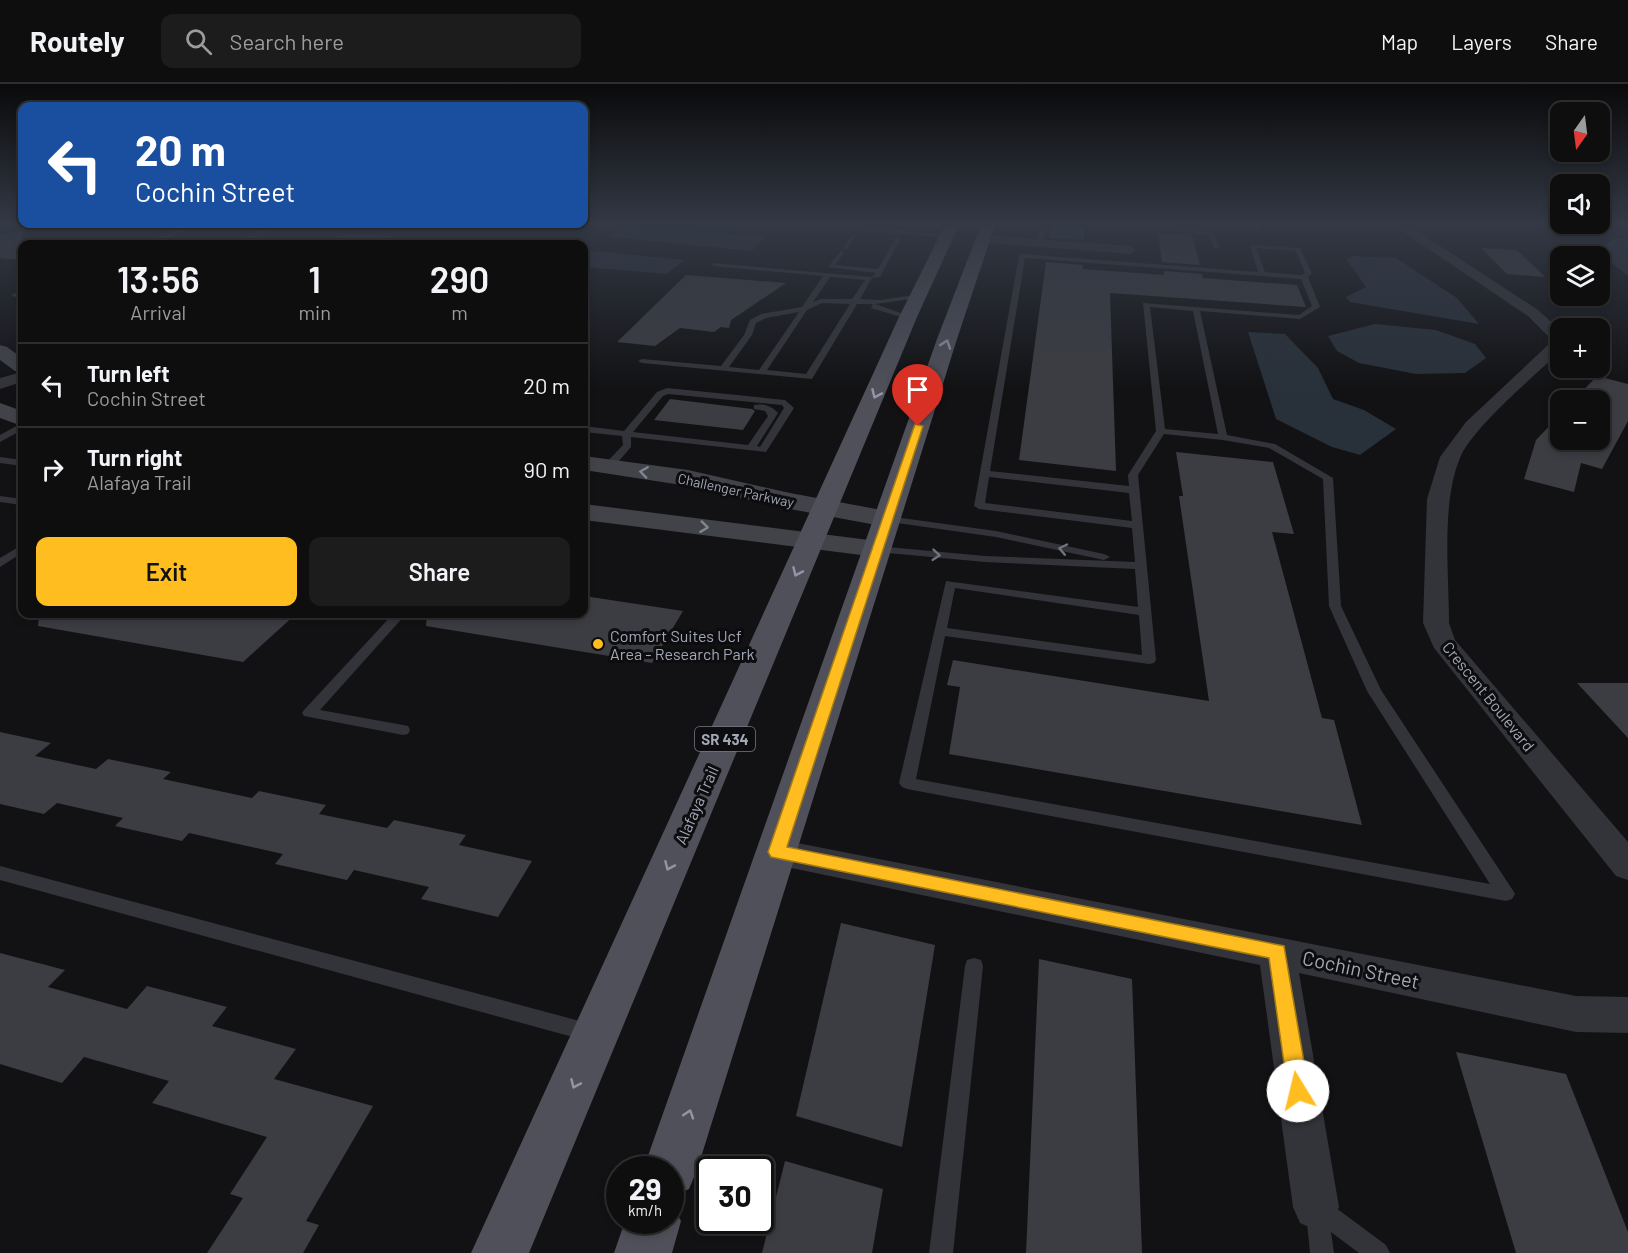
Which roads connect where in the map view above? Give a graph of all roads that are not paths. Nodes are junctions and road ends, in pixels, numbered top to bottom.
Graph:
1 (824, 280) edge
2 (868, 280) edge
3 (934, 280) edge
4 (955, 280) edge
5 (1018, 280) edge
6 (1305, 280) edge
7 (1482, 280) edge
8 (854, 302) junction
9 (913, 307) junction
10 (804, 309) junction
11 (1196, 309) junction
12 (0, 351) edge
13 (642, 361) dead end
14 (18, 364) edge
15 (723, 369) junction
16 (762, 372) junction
17 (18, 378) edge
18 (0, 384) edge
19 (676, 392) junction
20 (0, 410) edge
21 (18, 417) edge
22 (18, 428) edge
23 (588, 429) edge
24 (1161, 431) junction
25 (626, 434) junction
26 (1222, 437) junction
27 (0, 439) edge
28 (751, 448) junction
29 (0, 460) edge
30 (18, 462) edge
31 (596, 465) edge
32 (985, 473) junction
33 (1134, 490) junction
34 (0, 499) edge
35 (18, 501) edge
36 (826, 508) junction
37 (588, 513) edge
38 (1137, 525) junction
39 (882, 534) junction
40 (811, 541) junction
41 (18, 551) edge
42 (0, 562) edge
43 (1141, 566) junction
44 (1144, 612) junction
45 (396, 618) edge
46 (939, 631) junction
47 (403, 730) dead end
48 (777, 852) junction
49 (1628, 866) edge
50 (0, 873) edge
51 (1277, 952) junction
52 (974, 966) dead end
53 (1628, 1015) edge
54 (596, 1035) junction
55 (675, 1156) edge
56 (1316, 1207) junction
57 (649, 1234) edge
58 (500, 1253) edge
59 (643, 1253) edge
60 (941, 1253) edge
61 (1322, 1253) edge
62 (1378, 1253) edge

1 - 10 lane
2 - 8 lane
3 - 9 main road, Alafaya Trail / SR 434
39 -> 4 main road
5 - 32 lane
6 - 11 lane
7 - 49 street, Crescent Boulevard
8 - 9 lane
8 - 9 lane
8 - 10 lane
8 - 16 lane
9 -> 36 main road, Alafaya Trail / SR 434
10 - 15 lane
10 - 16 lane
11 - 24 lane
11 - 26 lane
12 - 14 main road
13 - 15 lane
15 - 16 lane
17 - 18 street
19 - 25 lane
19 - 28 lane
19 - 28 lane
20 - 21 main road
22 - 27 lane
23 - 25 lane
24 - 26 lane
24 - 33 lane
25 - 28 lane
25 - 31 lane
26 - 46 lane
29 - 30 lane
36 -> 31 main road, Challenger Parkway
32 - 33 lane
32 - 38 lane
33 - 38 lane
34 - 35 lane
36 - 39 main road, Challenger Parkway
36 - 40 main road, Alafaya Trail / SR 434
37 -> 40 main road
38 - 43 lane
39 - 40 main road
39 -> 43 lane
43 -> 39 lane
39 - 48 main road
40 -> 54 main road, Alafaya Trail / SR 434
41 - 42 lane
43 - 44 lane
44 - 46 lane
44 - 46 lane
45 - 47 lane
48 - 51 street, Cochin Street
55 -> 48 main road
50 - 54 lane
51 - 53 street, Cochin Street
51 - 56 street
52 - 60 lane
54 -> 58 main road, Alafaya Trail / SR 434
56 - 61 lane
56 - 62 lane
57 - 59 main road

